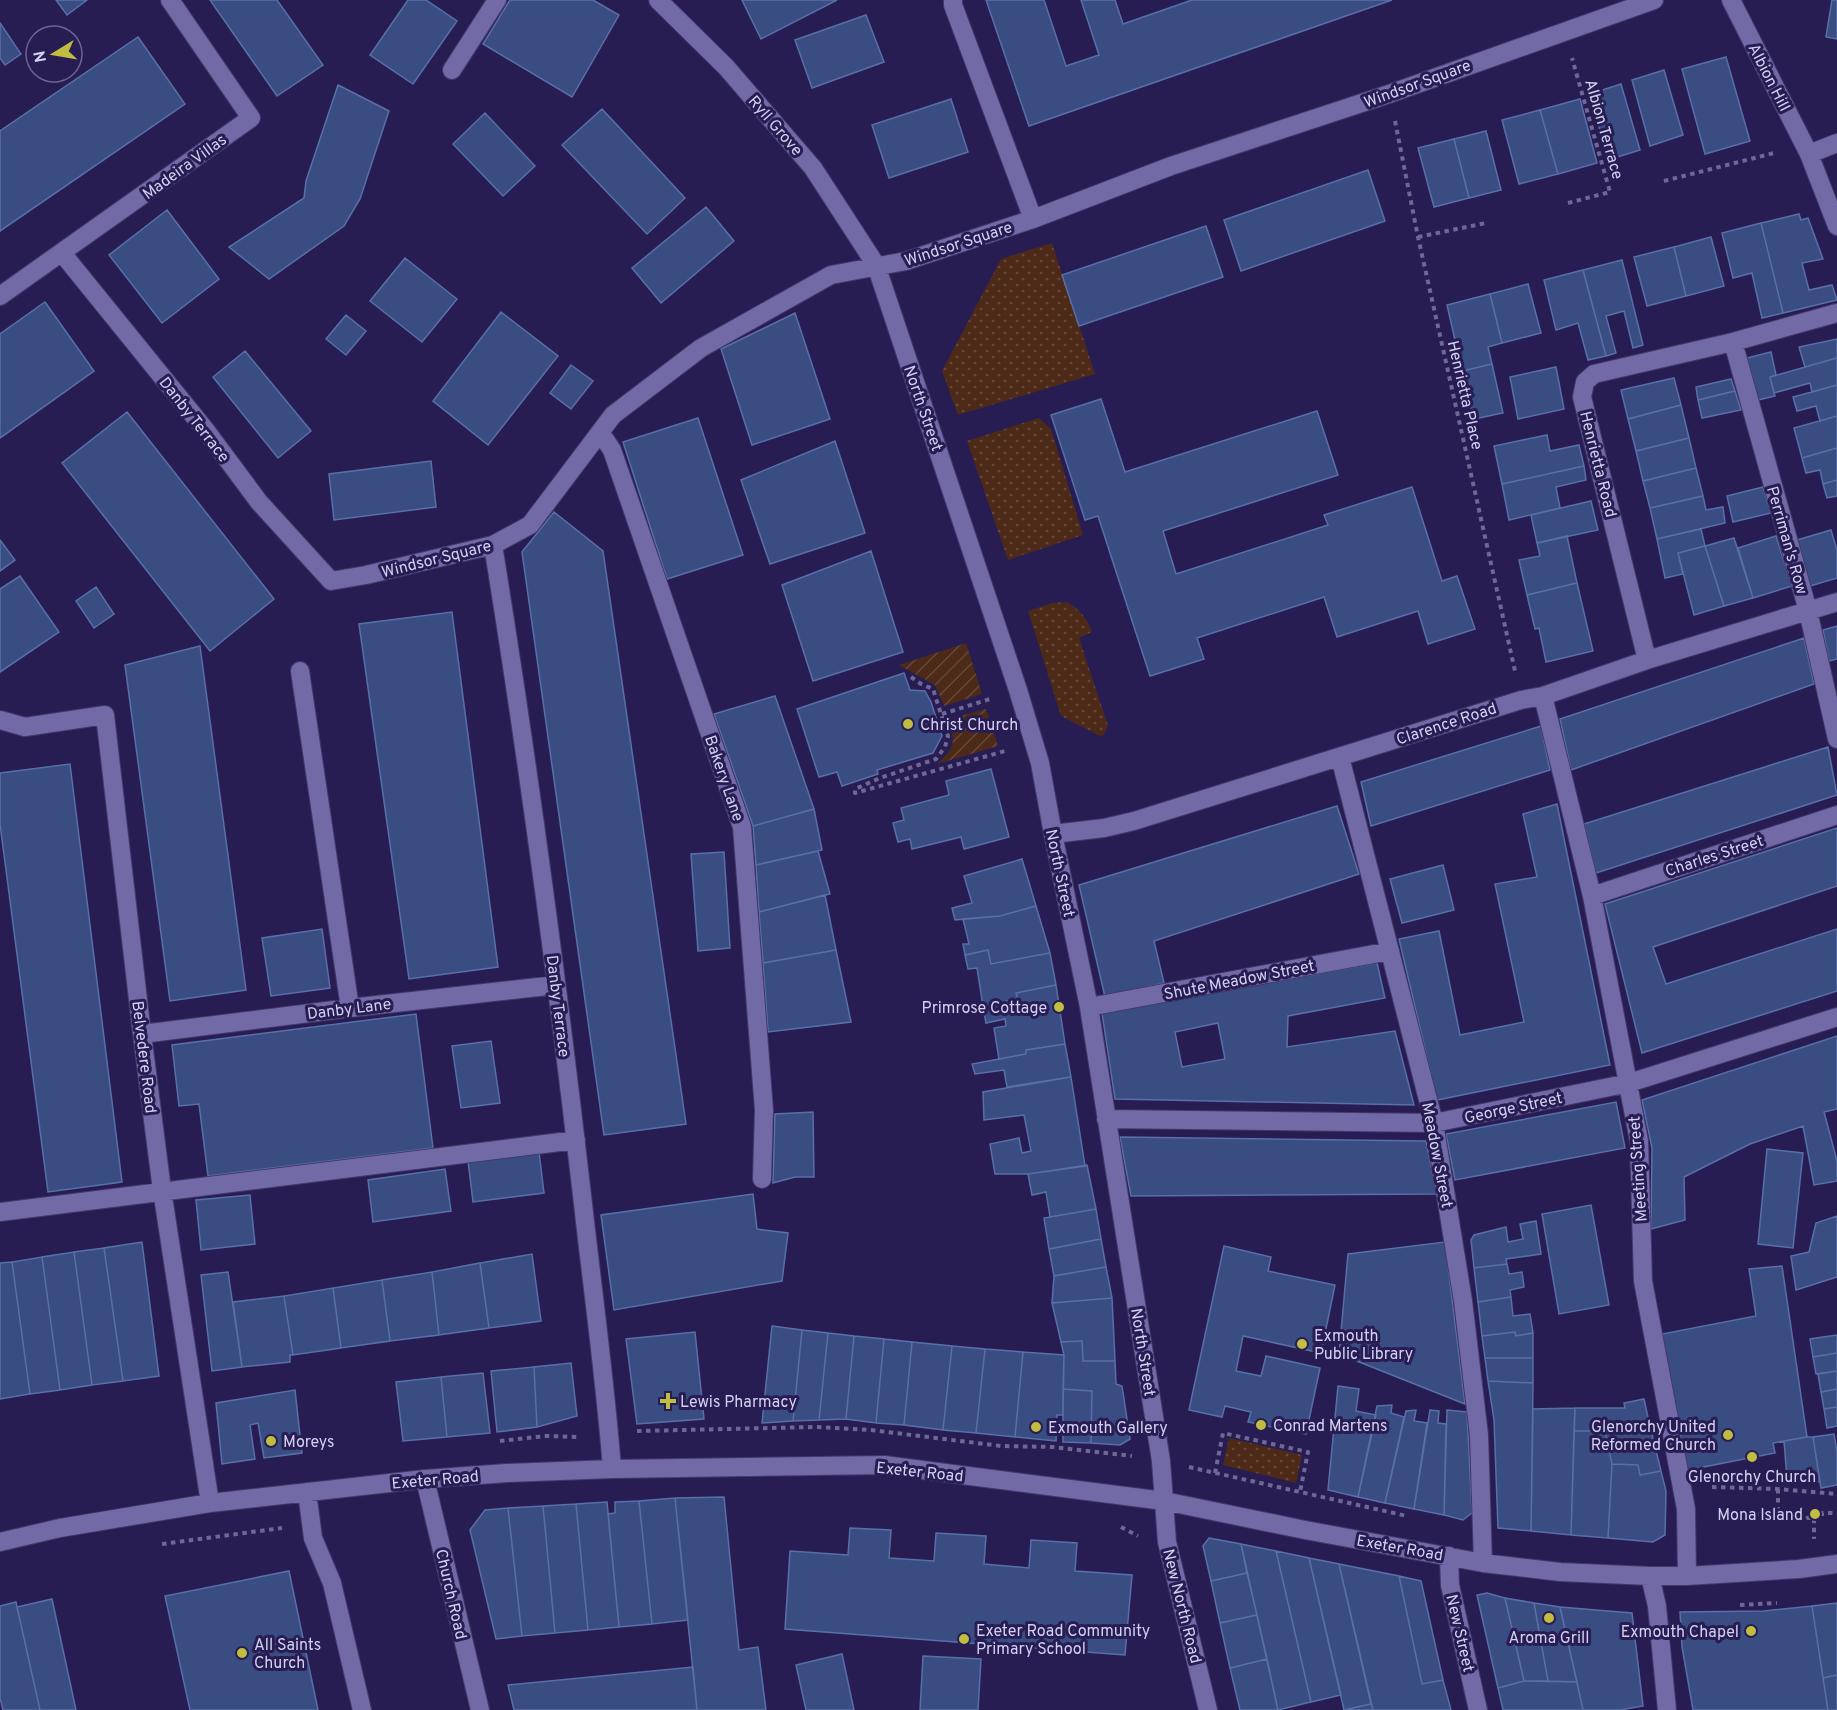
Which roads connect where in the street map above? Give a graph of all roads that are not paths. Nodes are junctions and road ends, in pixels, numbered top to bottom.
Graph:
1 (170, 0) edge
2 (497, 0) edge
3 (658, 0) edge
4 (953, 0) edge
5 (1654, 0) edge
6 (1731, 0) edge
7 (452, 70) dead end
8 (1837, 143) edge
9 (1806, 148) junction
10 (1033, 219) junction
11 (1837, 226) edge
12 (62, 253) junction
13 (876, 265) junction
14 (0, 296) edge
15 (1837, 313) edge
16 (1733, 342) junction
17 (600, 432) junction
18 (493, 545) junction
19 (331, 580) joint
20 (1837, 602) edge
21 (1808, 611) junction
22 (1647, 660) junction
23 (300, 671) dead end
24 (1543, 696) junction
25 (0, 720) edge
26 (1837, 739) edge
27 (1340, 757) junction
28 (1837, 815) edge
29 (1053, 834) junction
30 (1592, 896) junction
31 (1390, 951) junction
32 (556, 985) junction
33 (1089, 1007) junction
34 (350, 1008) junction
35 (1837, 1017) edge
36 (142, 1034) junction
37 (1629, 1083) junction
38 (1106, 1119) junction
39 (1434, 1123) junction
40 (576, 1140) junction
41 (762, 1179) dead end
42 (162, 1190) junction
43 (0, 1212) edge
44 (612, 1469) junction
45 (425, 1479) junction
46 (306, 1492) junction
47 (1164, 1501) junction
48 (210, 1503) junction
49 (0, 1542) edge
50 (1449, 1556) junction
51 (1483, 1563) junction
52 (1837, 1564) edge
53 (1650, 1576) junction
54 (1687, 1576) junction
55 (362, 1710) edge
56 (480, 1710) edge
57 (1208, 1710) edge
58 (1478, 1710) edge
59 (1667, 1710) edge

1 - 12 street, Madeira Villas
2 - 7 street
3 - 13 street, Ryll Grove
4 - 10 street
5 - 10 street, Windsor Square
6 - 9 street, Albion Hill
8 - 9 street
9 - 11 street, Albion Hill
10 - 13 street, Windsor Square
12 - 14 street, Madeira Villas
12 - 19 street, Danby Terrace
13 - 17 street, Windsor Square
13 - 29 street, North Street
15 - 16 street, Henrietta Road
16 - 21 street, Perriman's Row
16 - 22 street, Henrietta Road
17 - 18 street, Windsor Square
17 - 41 street, Bakery Lane
18 - 19 street, Windsor Square
18 - 32 street, Danby Terrace
20 - 21 street, Clarence Road
21 - 22 street, Clarence Road
21 - 26 street, Perriman's Row
22 - 24 street, Clarence Road
23 - 34 street
24 - 27 street, Clarence Road
24 - 30 street, Meeting Street
25 - 36 street, Belvedere Road
27 - 29 street, Clarence Road
27 - 31 street, Meadow Street
28 - 30 street, Charles Street
29 - 33 street, North Street
30 - 37 street, Meeting Street
31 - 33 street, Shute Meadow Street
31 - 39 street, Meadow Street
32 - 34 street, Danby Lane
32 - 40 street, Danby Terrace
33 - 38 street, North Street
34 - 36 street, Danby Lane
35 - 37 street, George Street
36 - 42 street, Belvedere Road
37 - 39 street, George Street
37 - 54 street, Meeting Street
38 - 39 street, George Street
38 - 47 street, North Street
39 - 51 street, Meadow Street
40 - 42 street
40 - 44 street, Danby Terrace
42 - 43 street
42 - 48 street, Belvedere Road
44 - 45 street, Exeter Road
44 - 47 street, Exeter Road
45 - 46 street, Exeter Road
45 - 56 street, Church Road
46 - 48 street, Exeter Road
46 - 55 street
47 - 50 street, Exeter Road
47 - 57 street, New North Road
48 - 49 street, Exeter Road
50 - 51 street, Exeter Road
50 - 58 street, New Street
51 - 53 street, Exeter Road
52 - 54 street, Exeter Road
53 - 54 street, Exeter Road
53 - 59 street

